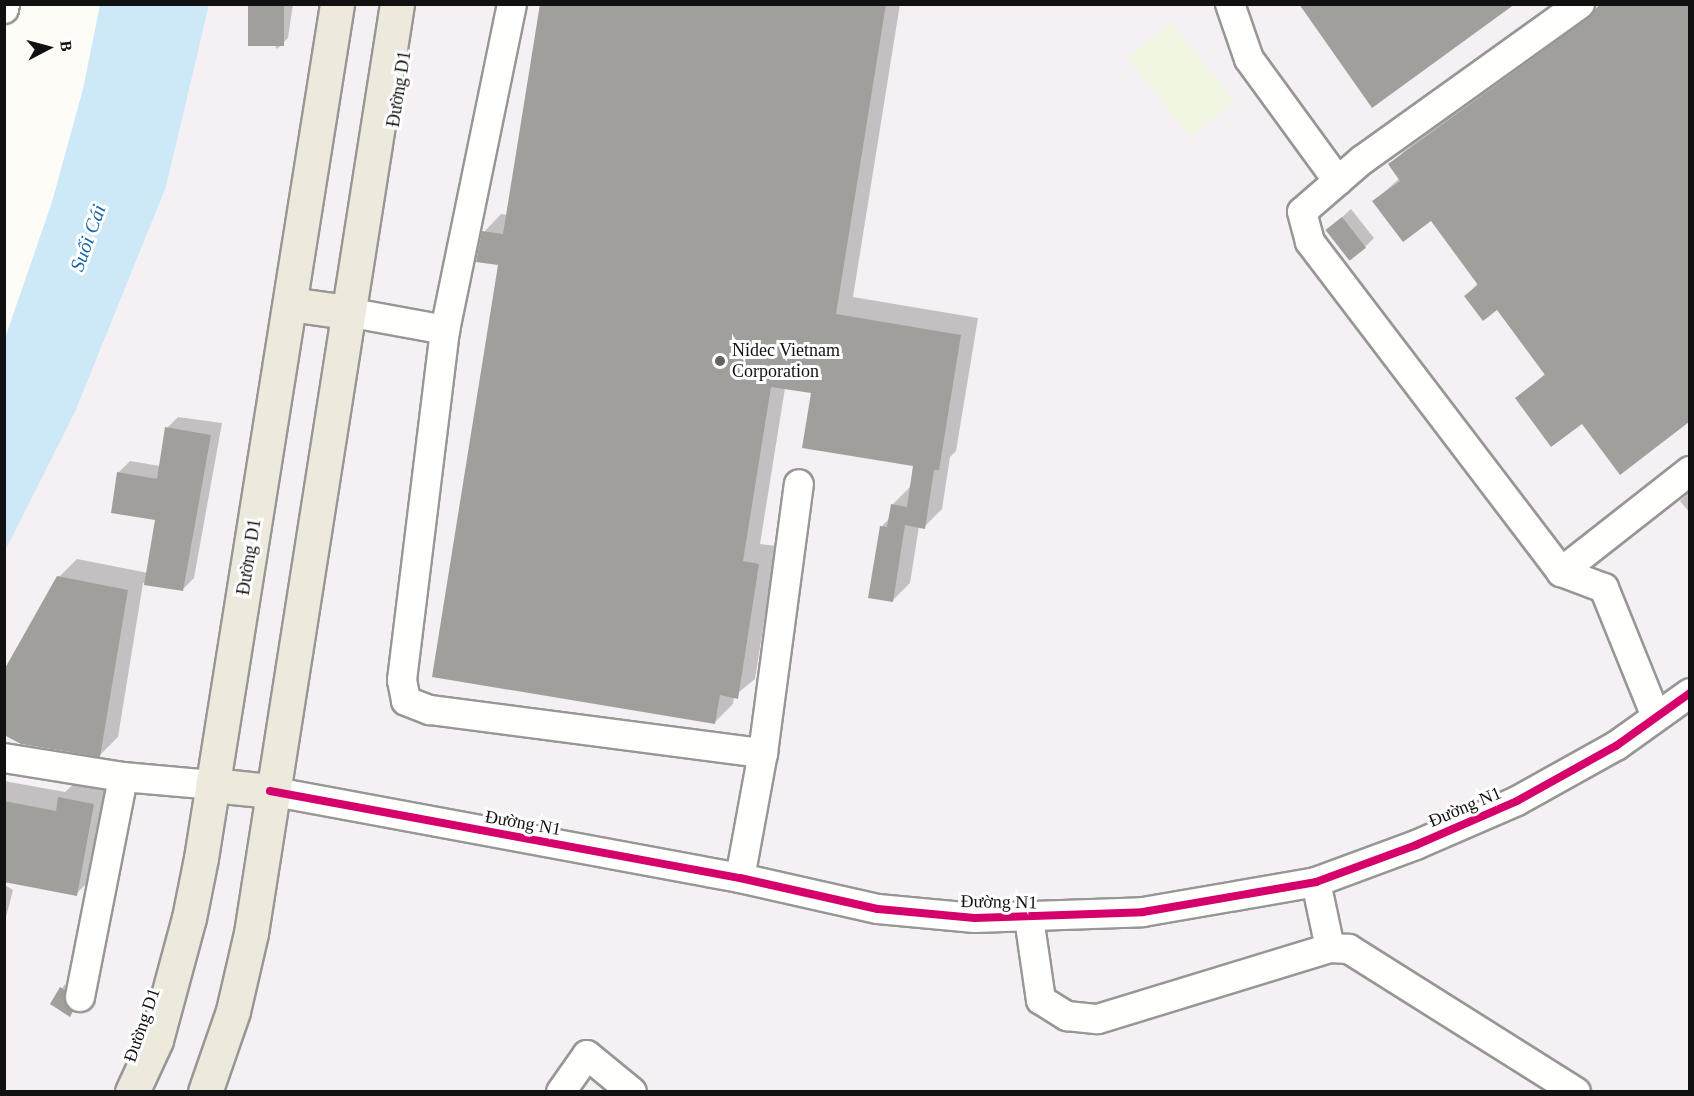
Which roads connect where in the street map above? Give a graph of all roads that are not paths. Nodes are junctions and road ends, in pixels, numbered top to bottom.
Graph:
1 (5, 4) edge
2 (337, 4) edge
3 (397, 4) edge
4 (412, 4) edge
5 (512, 4) edge
6 (1230, 4) edge
7 (1580, 4) edge
8 (4, 9) edge
9 (1338, 181) junction
10 (360, 238) junction
11 (290, 304) junction
12 (348, 312) junction
13 (445, 330) junction
14 (1689, 471) edge
15 (799, 484) dead end
16 (1562, 572) junction
17 (1689, 693) edge
18 (1656, 717) junction
19 (763, 753) junction
20 (4, 758) edge
21 (123, 777) junction
22 (212, 785) junction
23 (270, 791) junction
24 (201, 858) junction
25 (257, 878) junction
26 (740, 878) junction
27 (1316, 882) junction
28 (1029, 918) junction
29 (1330, 948) junction
30 (80, 998) dead end
31 (120, 1092) edge
32 (132, 1092) edge
33 (205, 1092) edge
34 (226, 1092) edge
35 (561, 1092) edge
36 (632, 1092) edge
37 (1576, 1092) edge

1 - 8 street
2 - 11 main road, Đường D1
3 - 10 main road, Đường D1
4 - 10 main road, Đường D1
5 - 13 street
6 - 9 street
7 - 9 street
9 - 16 street
10 - 12 main road, Đường D1
11 - 12 main road
11 - 22 main road, Đường D1
12 - 13 street
12 - 23 main road, Đường D1
13 - 19 street
14 - 16 street
15 - 19 street
16 - 18 street
17 - 18 street, Đường N1
18 - 27 street, Đường N1
19 - 26 street
20 - 21 street
21 - 22 street
21 - 30 street
22 - 23 main road
22 - 24 main road, Đường D1
23 - 25 main road, Đường D1
23 - 26 street, Đường N1
24 - 31 main road, Đường D1
24 - 32 main road, Đường D1
25 - 33 main road, Đường D1
25 - 34 main road
26 - 28 street, Đường N1
27 - 28 street, Đường N1
27 - 29 street
28 - 29 street
29 - 37 street
35 - 36 street

